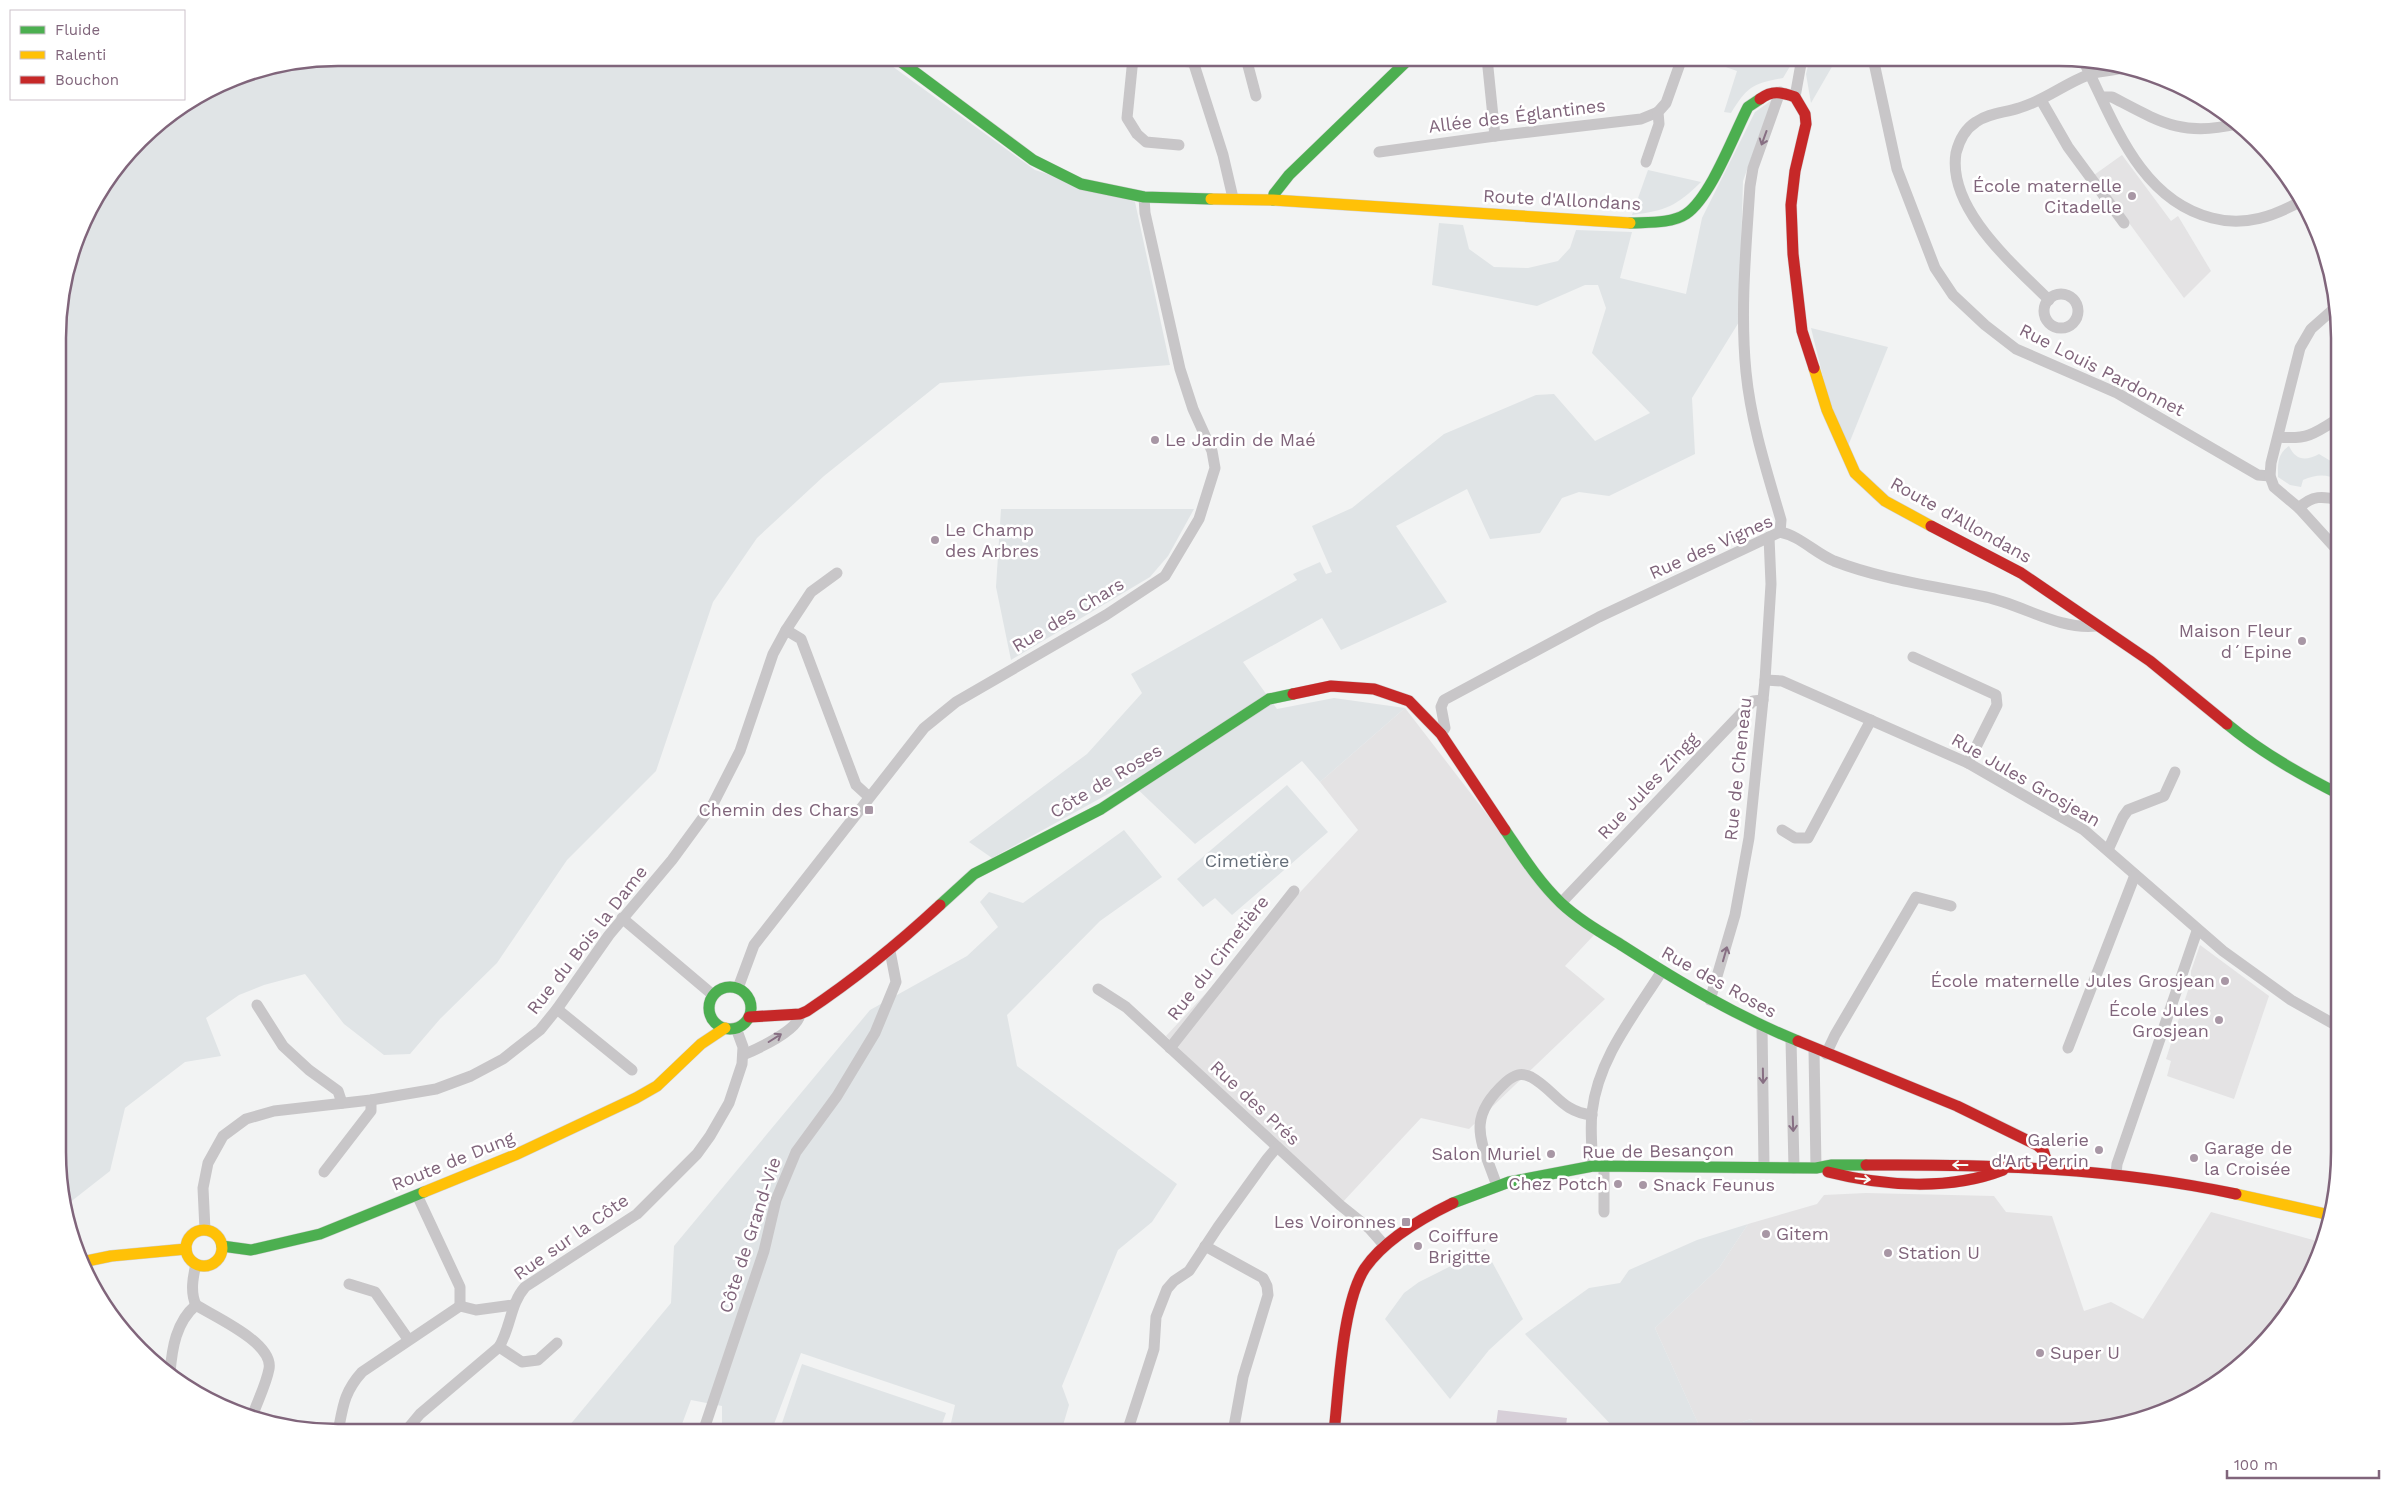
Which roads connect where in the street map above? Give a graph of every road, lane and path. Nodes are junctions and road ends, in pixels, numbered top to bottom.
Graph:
1 (907, 66) edge
2 (1131, 66) edge
3 (1195, 66) edge
4 (1248, 66) edge
5 (1402, 66) edge
6 (1488, 66) edge
7 (1679, 66) edge
8 (1800, 66) edge
9 (1875, 66) edge
10 (2087, 68) edge
11 (2108, 71) edge
12 (2090, 74) junction
13 (1780, 92) junction
14 (1256, 96) dead end
15 (1794, 97) junction
16 (2102, 97) junction
17 (2041, 100) junction
18 (1658, 112) junction
19 (2229, 126) edge
20 (1495, 136) junction
21 (1179, 145) dead end
22 (1379, 152) dead end
23 (1646, 162) dead end
24 (1144, 197) junction
25 (1233, 198) junction
26 (1273, 200) junction
27 (2295, 204) edge
28 (2124, 223) dead end
29 (2049, 300) dead end
30 (2329, 313) edge
31 (2331, 423) edge
32 (2278, 437) junction
33 (2270, 476) junction
34 (2331, 498) edge
35 (2299, 508) junction
36 (1780, 532) junction
37 (1769, 537) junction
38 (2331, 543) edge
39 (837, 573) dead end
40 (2096, 626) junction
41 (786, 630) junction
42 (1913, 657) dead end
43 (1765, 680) junction
44 (1763, 700) junction
45 (1871, 720) junction
46 (1441, 734) junction
47 (1968, 763) junction
48 (2175, 772) dead end
49 (2331, 790) edge
50 (868, 796) junction
51 (1782, 830) dead end
52 (2108, 850) junction
53 (2135, 875) junction
54 (1294, 891) dead end
55 (1561, 903) junction
56 (1951, 906) dead end
57 (622, 918) junction
58 (2197, 930) junction
59 (890, 951) junction
60 (1662, 971) junction
61 (738, 988) junction
62 (1098, 989) dead end
63 (713, 995) junction
64 (749, 999) junction
65 (1710, 1000) junction
66 (257, 1005) dead end
67 (812, 1007) junction
68 (558, 1009) junction
69 (709, 1010) junction
70 (800, 1014) junction
71 (749, 1017) junction
72 (2331, 1022) edge
73 (1762, 1027) junction
74 (731, 1028) junction
75 (1791, 1040) junction
76 (1170, 1048) junction
77 (2068, 1048) dead end
78 (1814, 1050) junction
79 (1826, 1054) junction
80 (743, 1055) junction
81 (679, 1063) junction
82 (632, 1070) dead end
83 (371, 1100) junction
84 (342, 1103) junction
85 (1592, 1114) junction
86 (1277, 1147) junction
87 (1598, 1167) junction
88 (1764, 1167) junction
89 (2008, 1167) junction
90 (1794, 1168) junction
91 (1816, 1168) junction
92 (2049, 1168) junction
93 (324, 1172) dead end
94 (2116, 1174) junction
95 (1497, 1186) junction
96 (417, 1195) junction
97 (1604, 1212) dead end
98 (2324, 1214) edge
99 (205, 1230) junction
100 (222, 1246) junction
101 (1205, 1246) junction
102 (1385, 1246) junction
103 (186, 1249) junction
104 (89, 1261) edge
105 (196, 1264) junction
106 (349, 1284) dead end
107 (196, 1305) junction
108 (513, 1305) junction
109 (460, 1306) junction
110 (408, 1339) junction
111 (557, 1343) dead end
112 (500, 1347) junction
113 (171, 1367) edge
114 (254, 1410) edge
115 (340, 1424) edge
116 (412, 1424) edge
117 (706, 1424) edge
118 (1130, 1424) edge
119 (1234, 1424) edge
120 (1335, 1424) edge

1 - 24 main road, Route d'Allondans
2 - 21 street
3 - 25 street
4 - 14 street
5 - 26 main road
6 - 20 street
7 - 18 street
8 - 15 street
9 - 33 street, Rue Louis Pardonnet
10 - 12 street
11 - 12 street
12 - 16 street
12 - 17 street
13 - 15 main road
13 - 26 main road, Route d'Allondans
13 -> 36 street
15 - 40 main road, Route d'Allondans
16 - 19 street
16 - 27 street
17 - 28 street
17 - 29 street
18 - 20 street, Allée des Églantines
18 - 23 street
20 - 22 street, Allée des Églantines
24 - 25 main road, Route d'Allondans
24 - 50 street, Rue des Chars
25 - 26 main road, Route d'Allondans
30 - 32 street
31 - 32 street
32 - 33 street
33 - 35 street
34 - 35 street
35 - 38 street
36 - 37 street, Rue des Vignes
36 - 40 street, Rue des Vignes
37 - 43 street, Rue de Cheneau
37 - 46 street, Rue des Vignes
39 - 41 street, Rue du Bois la Dame
40 - 49 main road, Route d'Allondans
41 - 50 street
41 - 57 street, Rue du Bois la Dame
42 - 47 street
43 - 44 street, Rue de Cheneau
43 - 45 street, Rue Jules Grosjean
44 - 55 street, Rue Jules Zingg
65 -> 44 street, Rue de Cheneau
45 - 47 street, Rue Jules Grosjean
45 - 51 street
46 - 55 main road, Rue des Roses
46 - 59 main road, Côte de Roses
47 - 52 street, Rue Jules Grosjean
48 - 52 street
50 - 61 street, Rue des Chars
52 - 53 street, Rue Jules Grosjean
53 - 58 street, Rue Jules Grosjean
53 - 77 street
54 - 76 street, Rue du Cimetière
55 - 60 main road, Rue des Roses
56 - 79 street
57 - 63 street
57 - 68 street, Rue du Bois la Dame
58 - 72 street, Rue Jules Grosjean
58 - 94 street
59 - 67 main road, Côte de Roses
59 - 117 street, Côte de Grand-Vie
60 - 65 main road, Rue des Roses
60 - 85 street
61 - 63 main road
61 - 64 main road
62 - 76 street, Rue des Prés
63 - 69 main road
64 - 67 main road, Côte de Roses
64 - 71 main road
65 - 73 main road, Rue des Roses
66 - 84 street
67 - 70 main road, Côte de Roses
68 - 82 street
68 - 83 street, Rue du Bois la Dame
69 - 74 main road
69 - 81 main road, Route de Dung
70 - 71 main road, Côte de Roses
80 -> 70 street
71 - 74 main road
73 - 75 main road, Rue des Roses
73 -> 88 street
74 - 80 street, Rue sur la Côte
74 - 81 main road, Route de Dung
75 - 78 main road, Rue des Roses
75 -> 90 street
76 - 86 street, Rue des Prés
78 - 79 main road, Rue des Roses
78 - 91 street
79 - 92 main road, Rue des Roses
80 - 108 street, Rue sur la Côte
81 - 96 main road, Route de Dung
83 - 84 street, Rue du Bois la Dame
83 - 93 street
84 - 99 street, Rue du Bois la Dame
85 - 87 street
85 - 95 street
86 - 101 street
86 - 102 street, Rue des Prés
87 - 88 main road, Rue de Besançon
87 - 95 main road, Rue de Besançon
87 - 97 street
88 - 90 main road, Rue de Besançon
89 -> 91 main road, Rue de Besançon
91 -> 89 main road, Rue de Besançon
89 - 92 main road, Rue de Besançon
90 - 91 main road, Rue de Besançon
92 - 94 main road, Rue de Besançon
94 - 98 main road, Rue de Besançon
95 - 102 main road, Rue de Besançon
96 - 100 main road, Route de Dung
96 - 109 street
99 - 100 main road
99 - 103 main road
100 - 105 main road
101 - 118 street
101 - 119 street
102 - 120 main road, Rue de Besançon
103 - 104 main road
103 - 105 main road
105 - 107 street
106 - 110 street
107 - 113 street
107 - 114 street
108 - 109 street
108 - 112 street, Rue sur la Côte
109 - 110 street
110 - 115 street
111 - 112 street
112 - 116 street, Rue sur la Côte

